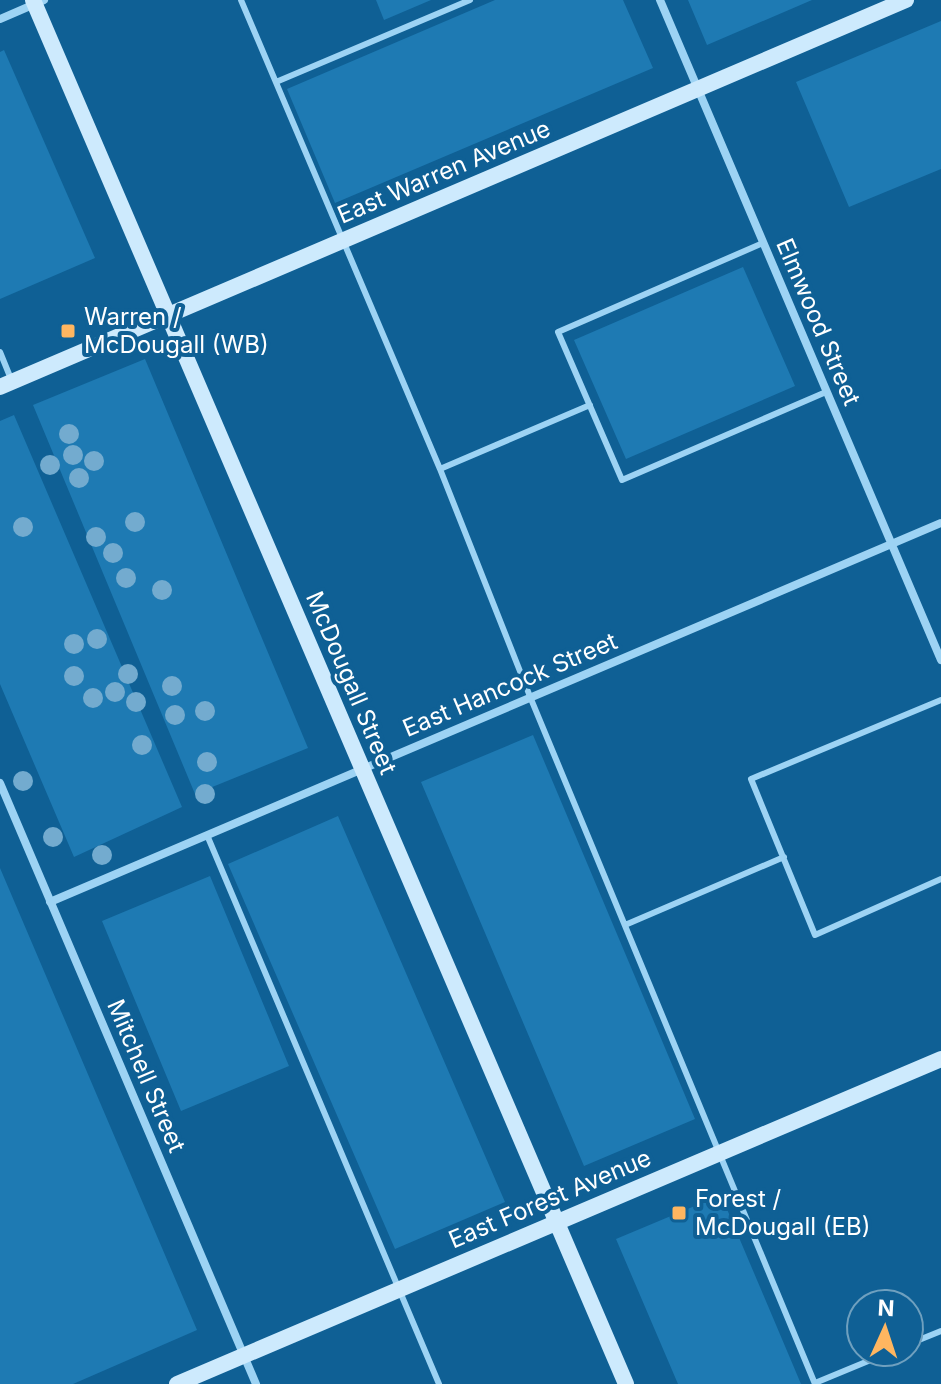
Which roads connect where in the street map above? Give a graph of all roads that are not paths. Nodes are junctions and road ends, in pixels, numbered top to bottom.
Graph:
1 (241, 0) edge
2 (470, 0) edge
3 (660, 0) edge
4 (906, 0) edge
5 (37, 1) edge
6 (0, 19) edge
7 (276, 82) junction
8 (699, 88) junction
9 (344, 240) junction
10 (763, 243) junction
11 (167, 316) junction
12 (0, 352) edge
13 (6, 385) edge
14 (826, 392) junction
15 (590, 405) junction
16 (440, 469) junction
17 (941, 523) edge
18 (892, 544) junction
19 (941, 660) edge
20 (531, 699) junction
21 (941, 700) edge
22 (362, 769) junction
23 (0, 783) edge
24 (207, 835) junction
25 (784, 857) junction
26 (941, 879) edge
27 (50, 902) junction
28 (625, 925) junction
29 (941, 1059) edge
30 (719, 1154) junction
31 (556, 1222) junction
32 (399, 1289) junction
33 (244, 1355) junction
34 (852, 1368) edge
35 (177, 1384) edge
36 (256, 1384) edge
37 (439, 1384) edge
38 (626, 1384) edge
39 (815, 1384) edge

1 - 7 lane
2 - 7 lane
3 - 8 street, Elmwood Street
4 - 8 main road, East Warren Avenue
5 - 6 street
5 - 11 main road, McDougall Street
7 - 9 lane
8 - 9 main road, East Warren Avenue
8 - 10 street, Elmwood Street
9 - 11 main road, East Warren Avenue
9 - 16 lane
10 - 14 street, Elmwood Street
10 - 15 lane
11 - 13 main road, East Warren Avenue
11 - 22 main road, McDougall Street
12 - 13 lane
14 - 15 lane
14 - 18 street, Elmwood Street
15 - 16 lane
16 - 20 lane
17 - 18 street, East Hancock Street
18 - 19 street, Elmwood Street
18 - 20 street, East Hancock Street
20 - 22 street, East Hancock Street
20 - 28 lane
21 - 25 lane
22 - 24 street, East Hancock Street
22 - 31 main road, McDougall Street
23 - 27 street, Mitchell Street
24 - 27 street, East Hancock Street
24 - 32 lane
25 - 26 lane
25 - 28 lane
27 - 33 street, Mitchell Street
28 - 30 lane
29 - 30 main road, East Forest Avenue
30 - 31 main road, East Forest Avenue
30 - 39 lane
31 - 32 main road, East Forest Avenue
31 - 38 main road, McDougall Street
32 - 33 main road, East Forest Avenue
32 - 37 lane
33 - 35 main road, East Forest Avenue
33 - 36 street, Mitchell Street
34 - 39 lane

